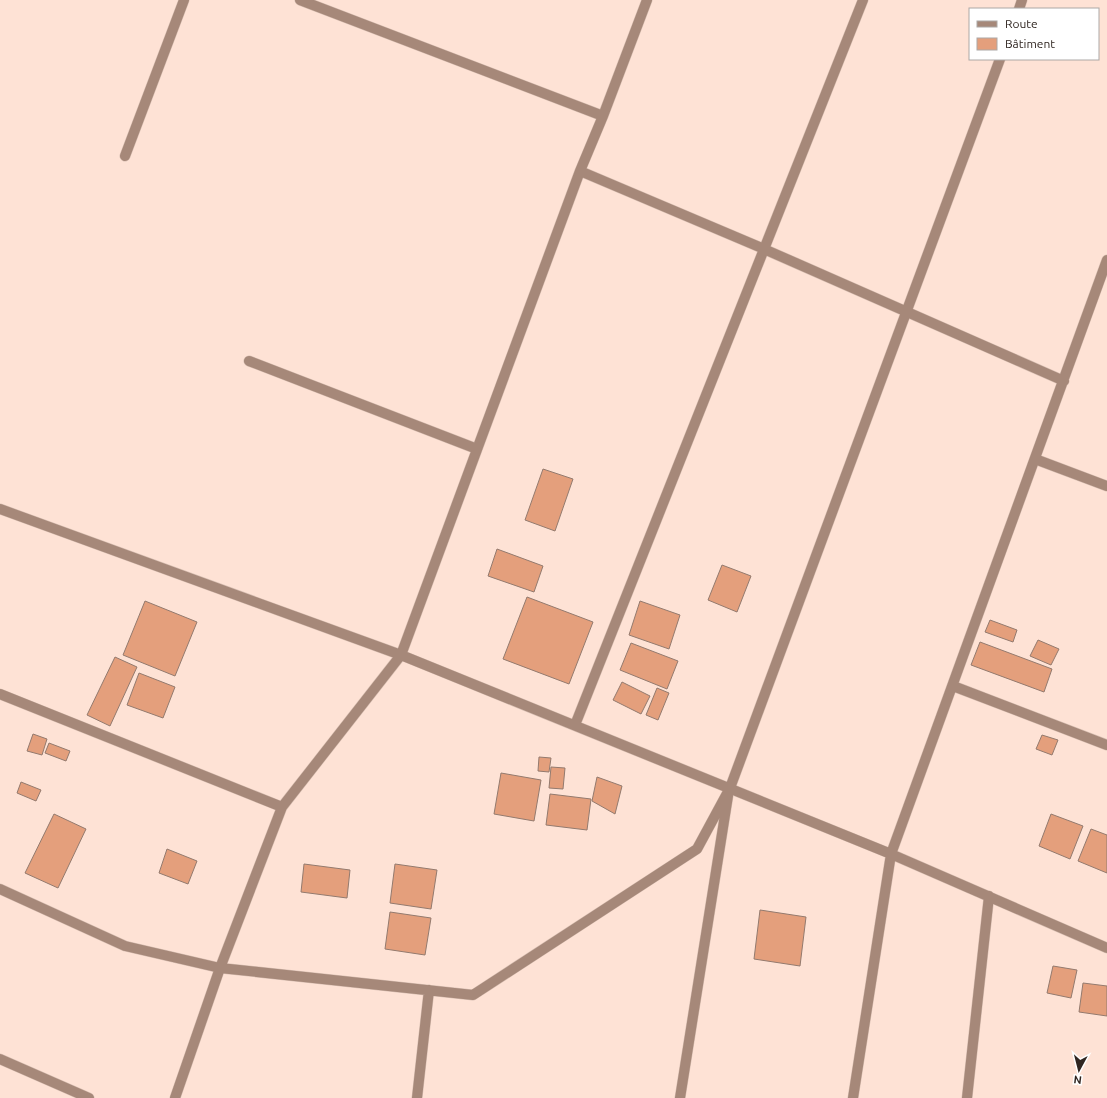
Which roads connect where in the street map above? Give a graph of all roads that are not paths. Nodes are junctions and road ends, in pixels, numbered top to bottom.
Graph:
1 (184, 0) edge
2 (300, 0) edge
3 (647, 0) edge
4 (863, 0) edge
5 (1000, 60) edge
6 (603, 116) junction
7 (126, 156) dead end
8 (580, 171) junction
9 (764, 249) junction
10 (1107, 261) edge
11 (906, 312) junction
12 (250, 361) dead end
13 (1064, 381) junction
14 (477, 449) junction
15 (1036, 458) junction
16 (1107, 486) edge
17 (0, 509) edge
18 (401, 655) junction
19 (952, 686) junction
20 (0, 694) edge
21 (575, 725) junction
22 (1106, 742) edge
23 (730, 788) junction
24 (282, 807) junction
25 (891, 854) junction
26 (0, 889) edge
27 (989, 896) junction
28 (1107, 948) edge
29 (220, 968) junction
30 (429, 990) junction
31 (0, 1059) edge
32 (89, 1098) edge
33 (175, 1098) edge
34 (417, 1098) edge
35 (680, 1098) edge
36 (853, 1098) edge
37 (968, 1098) edge

1 - 7 street
2 - 6 street
3 - 6 street
4 - 9 street
5 - 11 street
6 - 8 street
8 - 9 street
8 - 14 street
9 - 11 street
9 - 21 street
10 - 13 street
11 - 13 street
11 - 23 street
12 - 14 street
13 - 15 street
14 - 18 street
15 - 16 street
15 - 19 street
17 - 18 street
18 - 21 street
18 - 24 street
19 - 22 street
19 - 25 street
20 - 24 street
21 - 23 street
23 - 25 street
23 - 30 street
23 - 35 street
24 - 29 street
25 - 27 street
25 - 36 street
26 - 29 street
27 - 28 street
27 - 37 street
29 - 30 street
29 - 33 street
30 - 34 street
31 - 32 street

